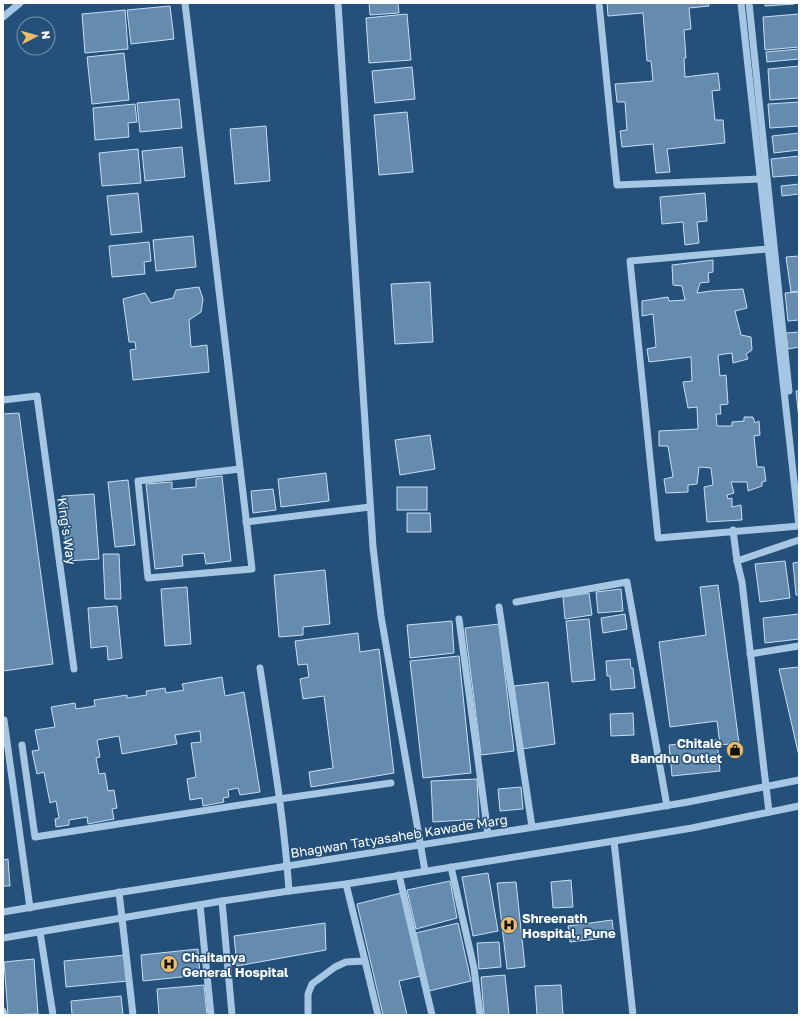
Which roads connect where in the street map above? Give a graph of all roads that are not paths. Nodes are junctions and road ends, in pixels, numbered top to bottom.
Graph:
1 (20, 3) edge
2 (185, 3) edge
3 (338, 3) edge
4 (598, 3) edge
5 (741, 3) edge
6 (750, 3) edge
7 (3, 17) edge
8 (760, 179) junction
9 (768, 249) junction
10 (3, 400) edge
11 (240, 469) junction
12 (799, 493) edge
13 (370, 507) junction
14 (246, 522) junction
15 (734, 530) junction
16 (799, 540) edge
17 (737, 562) junction
18 (516, 602) dead end
19 (499, 606) dead end
20 (459, 619) dead end
21 (799, 646) edge
22 (750, 654) junction
23 (260, 668) dead end
24 (74, 669) dead end
25 (4, 720) edge
26 (22, 745) dead end
27 (799, 780) edge
28 (391, 783) dead end
29 (766, 786) junction
30 (279, 799) junction
31 (667, 806) junction
32 (799, 806) edge
33 (770, 812) junction
34 (532, 827) junction
35 (488, 834) junction
36 (614, 841) junction
37 (421, 844) junction
38 (287, 866) junction
39 (451, 867) junction
40 (425, 870) junction
41 (400, 875) junction
42 (346, 884) junction
43 (288, 891) junction
44 (119, 892) junction
45 (222, 901) junction
46 (200, 905) junction
47 (30, 908) junction
48 (3, 912) edge
49 (122, 918) junction
50 (40, 932) junction
51 (3, 938) edge
52 (365, 961) junction
53 (3, 1011) edge
54 (4, 1015) edge
55 (53, 1015) edge
56 (133, 1015) edge
57 (211, 1015) edge
58 (232, 1015) edge
59 (308, 1015) edge
60 (378, 1015) edge
61 (432, 1015) edge
62 (480, 1015) edge
63 (633, 1015) edge

1 - 7 street
2 - 11 street
3 - 13 street
4 - 8 street
5 - 8 street
6 - 12 street
8 - 9 street
9 - 15 street
9 - 15 street
10 - 24 street, King's Way
11 - 14 street
11 - 14 street
13 - 14 street
13 - 37 street
15 - 17 street
16 - 17 street
17 - 22 street
18 - 31 street
19 - 34 street
20 - 35 street
21 - 22 street
22 - 29 street
23 - 30 street
25 - 47 street
26 - 30 street
27 - 29 street, Bhagwan Tatyasaheb Kawade Marg
28 - 30 street
29 - 31 street, Bhagwan Tatyasaheb Kawade Marg
29 - 33 street
30 - 38 street
31 - 34 street, Bhagwan Tatyasaheb Kawade Marg
32 - 33 street
33 - 36 street
34 - 35 street, Bhagwan Tatyasaheb Kawade Marg
35 - 37 street, Bhagwan Tatyasaheb Kawade Marg
36 - 39 street
36 - 63 street
37 - 38 street, Bhagwan Tatyasaheb Kawade Marg
37 - 40 street
38 - 43 street
38 - 44 street, Bhagwan Tatyasaheb Kawade Marg
39 - 40 street
39 - 62 street
40 - 41 street
41 - 42 street
41 - 61 street
42 - 43 street
42 - 52 street
43 - 45 street
44 - 47 street, Bhagwan Tatyasaheb Kawade Marg
44 - 49 street
45 - 46 street
45 - 58 street
46 - 49 street
46 - 57 street
47 - 48 street, Bhagwan Tatyasaheb Kawade Marg
49 - 50 street
49 - 56 street
50 - 51 street
50 - 55 street
52 - 59 street
52 - 60 street
53 - 54 street

